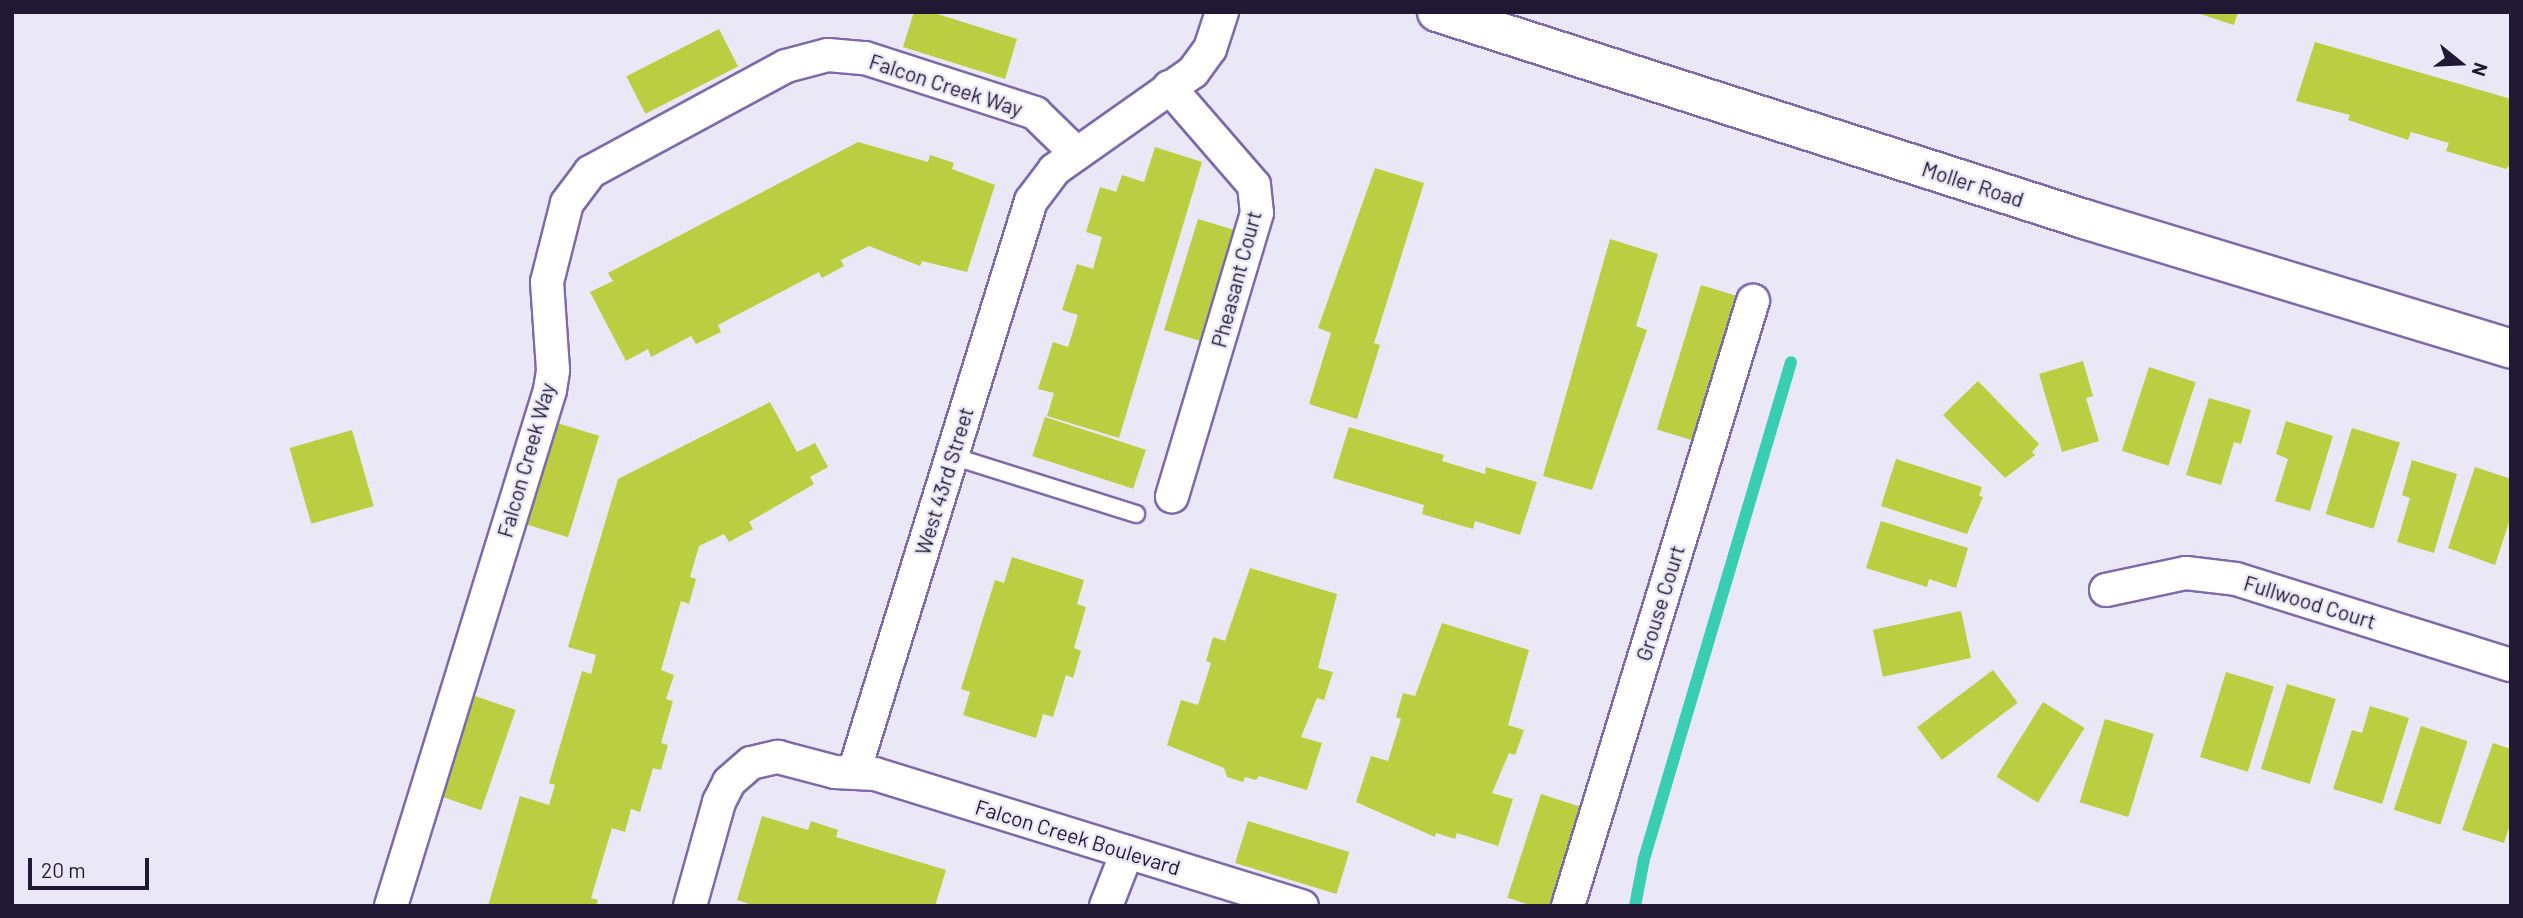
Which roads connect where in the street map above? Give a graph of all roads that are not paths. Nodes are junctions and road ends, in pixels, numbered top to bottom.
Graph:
1 (1222, 12) edge
2 (1437, 12) edge
3 (1169, 87) junction
4 (1076, 153) junction
5 (1753, 301) dead end
6 (2511, 349) edge
7 (952, 456) junction
8 (1172, 497) dead end
9 (1136, 514) dead end
10 (2105, 590) dead end
11 (2511, 665) edge
12 (853, 772) junction
13 (1127, 852) junction
14 (391, 906) edge
15 (690, 906) edge
16 (1106, 906) edge
17 (1302, 906) edge
18 (1568, 906) edge

1 - 3 street, West 43rd Street
2 - 6 street, Moller Road
3 - 4 street, West 43rd Street
3 - 8 street, Pheasant Court
4 - 7 street, West 43rd Street
4 - 14 street, Falcon Creek Way
5 - 18 street, Grouse Court
7 - 9 lane
7 - 12 street, West 43rd Street
10 - 11 street, Fullwood Court
12 - 13 street, Falcon Creek Boulevard
12 - 15 street
13 - 16 street
13 - 17 street, Falcon Creek Boulevard

